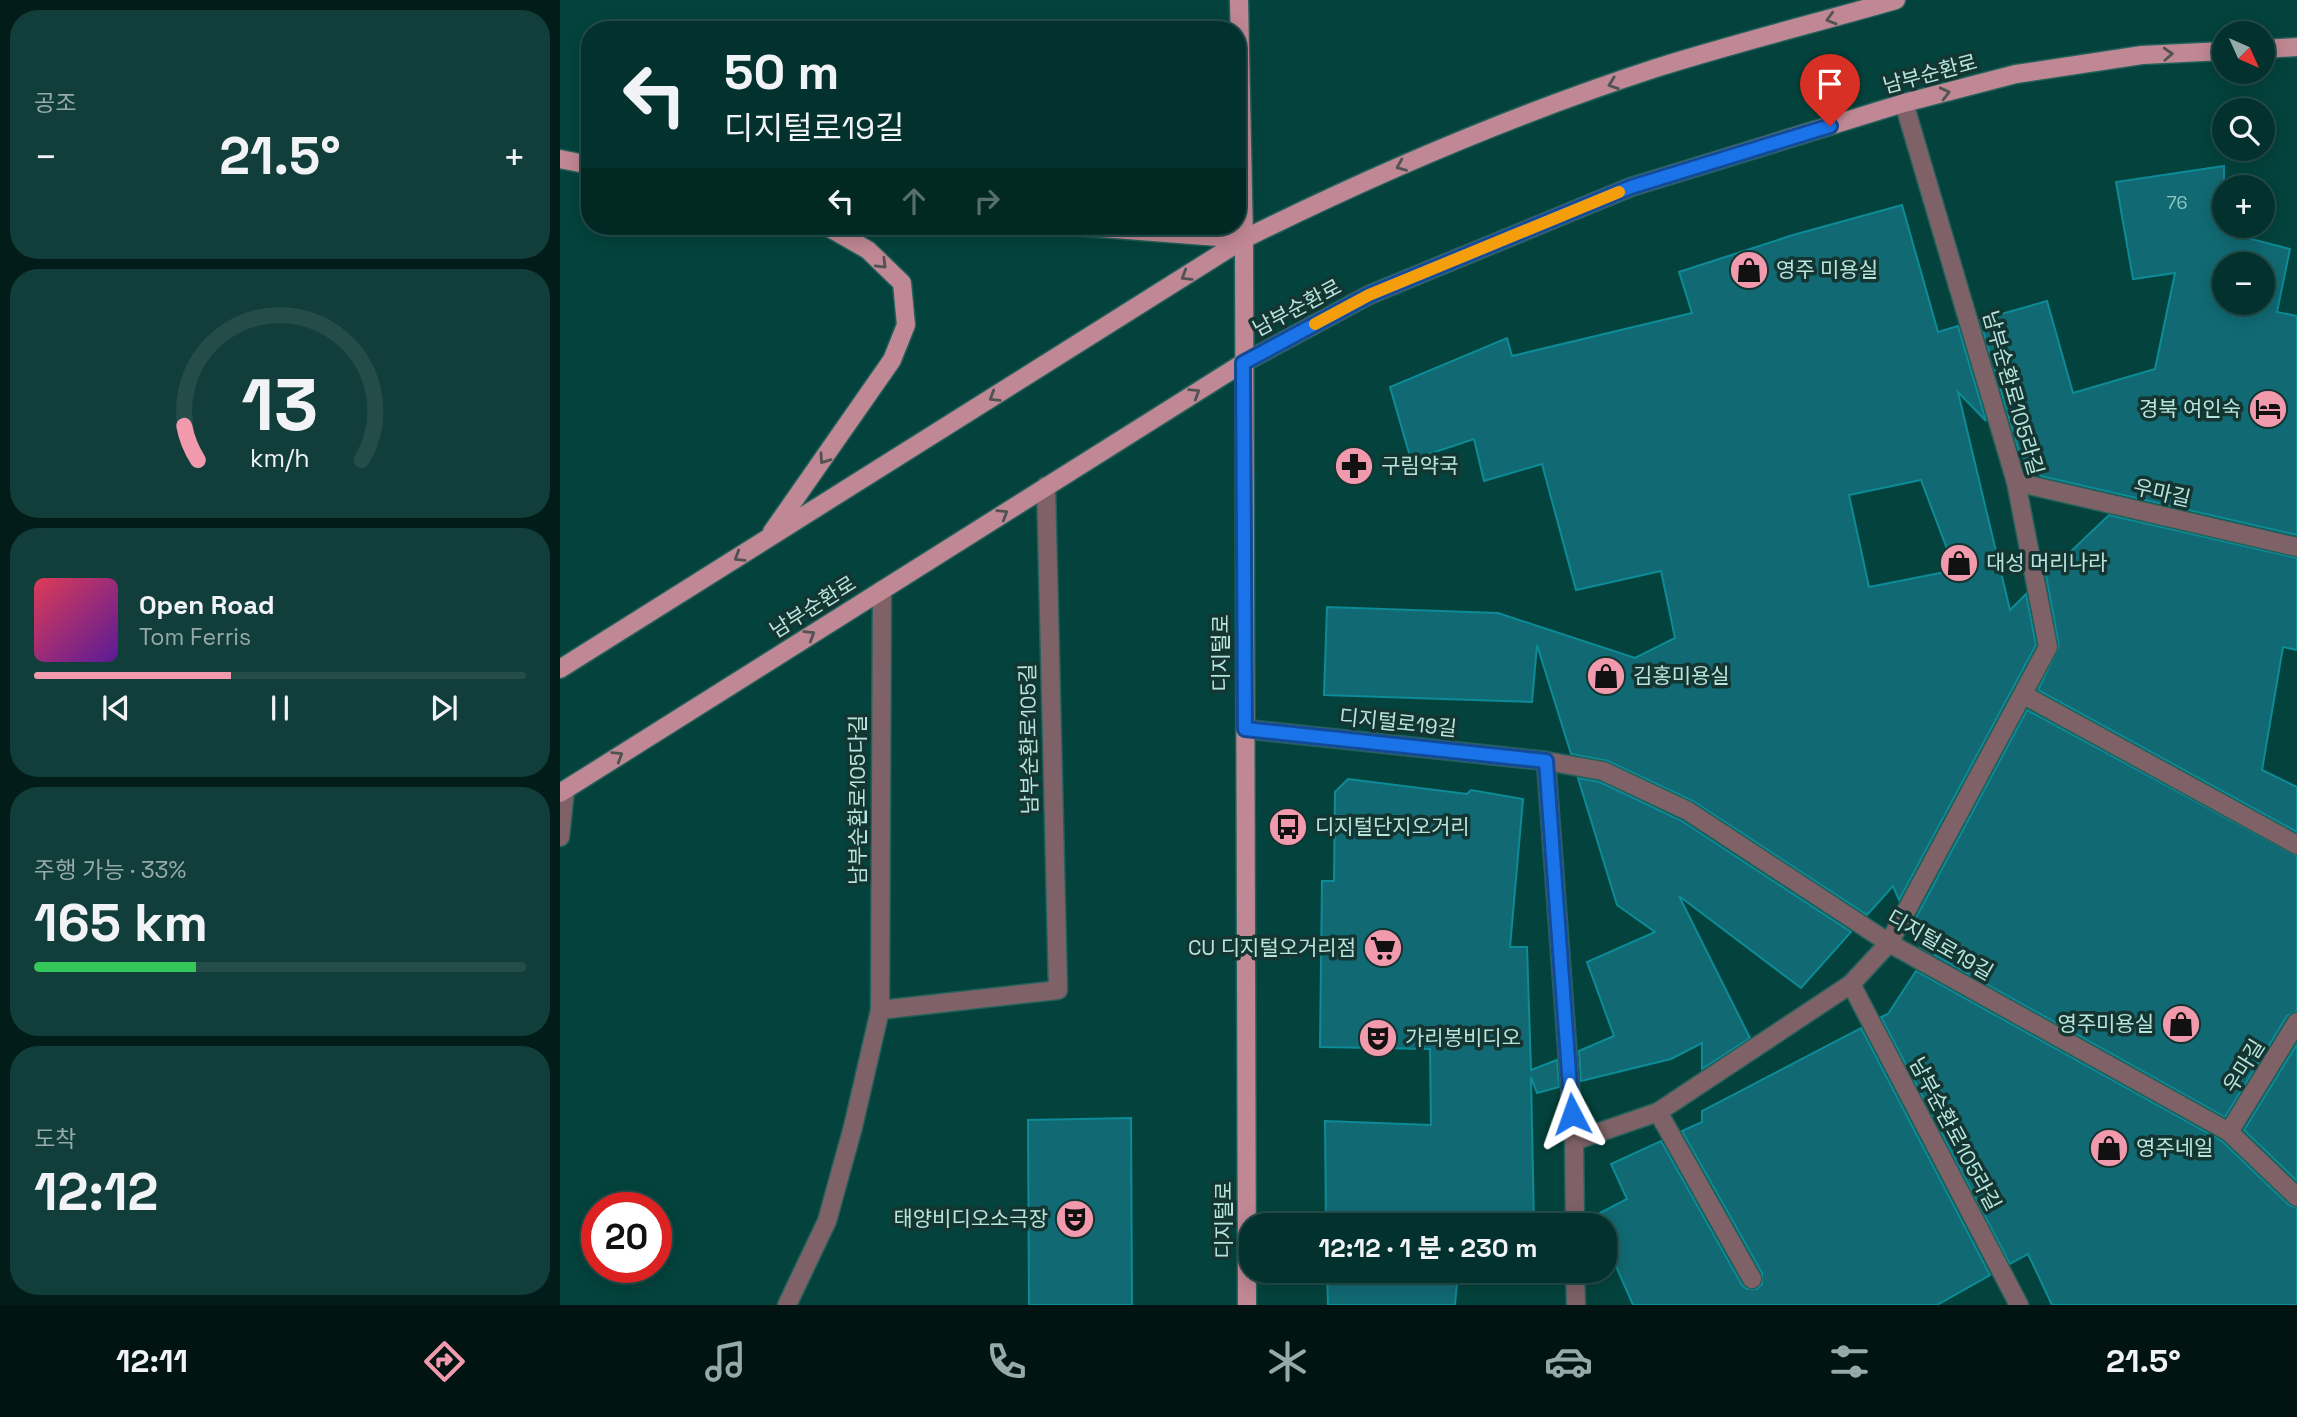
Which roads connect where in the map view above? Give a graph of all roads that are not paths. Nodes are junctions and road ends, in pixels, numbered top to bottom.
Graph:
1 (1239, 0) edge
2 (1896, 0) edge
3 (1239, 21) edge
4 (2297, 47) edge
5 (2275, 48) edge
6 (2212, 52) edge
7 (1905, 103) junction
8 (560, 159) edge
9 (581, 163) edge
10 (842, 235) edge
11 (1192, 235) edge
12 (1244, 235) edge
13 (1244, 239) junction
14 (1243, 363) junction
15 (2016, 482) junction
16 (1046, 486) junction
17 (767, 539) junction
18 (2297, 547) edge
19 (882, 590) junction
20 (560, 669) edge
21 (2024, 695) junction
22 (1245, 729) junction
23 (1546, 761) junction
24 (562, 791) edge
25 (560, 837) edge
26 (2297, 845) edge
27 (1889, 943) junction
28 (1851, 984) junction
29 (880, 1010) junction
30 (2297, 1022) edge
31 (1658, 1112) junction
32 (2230, 1132) junction
33 (1574, 1141) junction
34 (2297, 1197) edge
35 (1575, 1213) edge
36 (1752, 1279) dead end
37 (1576, 1283) edge
38 (787, 1305) edge
39 (1247, 1305) edge
40 (1576, 1305) edge
41 (2019, 1305) edge

1 - 3 main road, 디지털로
2 -> 13 main road
4 - 5 main road
7 -> 6 main road, 남부순환로
7 - 14 main road, 남부순환로
7 - 15 street, 남부순환로105라길
8 - 9 main road
10 -> 17 main road
11 - 13 main road
12 - 13 main road, 디지털로
13 - 14 main road, 디지털로
13 -> 17 main road
16 -> 14 main road, 남부순환로
14 - 22 main road, 디지털로
15 - 18 street, 우마길
15 - 21 street, 남부순환로105라길
19 -> 16 main road, 남부순환로
16 - 29 street, 남부순환로105길
17 -> 20 main road
24 -> 19 main road, 남부순환로
19 - 29 street, 남부순환로105다길
21 - 26 street
21 - 27 street, 남부순환로105라길
22 - 23 street, 디지털로19길
22 - 39 main road, 디지털로
23 - 27 street, 디지털로19길
23 - 33 street
24 - 25 street
27 - 28 street, 남부순환로105라길
27 - 32 street, 디지털로19길
28 - 31 street, 남부순환로105라길
28 - 41 street, 남부순환로105라길
29 - 38 street, 남부순환로105다길
30 - 32 street, 우마길
31 - 33 street, 남부순환로105라길
31 - 36 street
32 - 34 street, 디지털로19길
33 - 35 street
37 - 40 street

